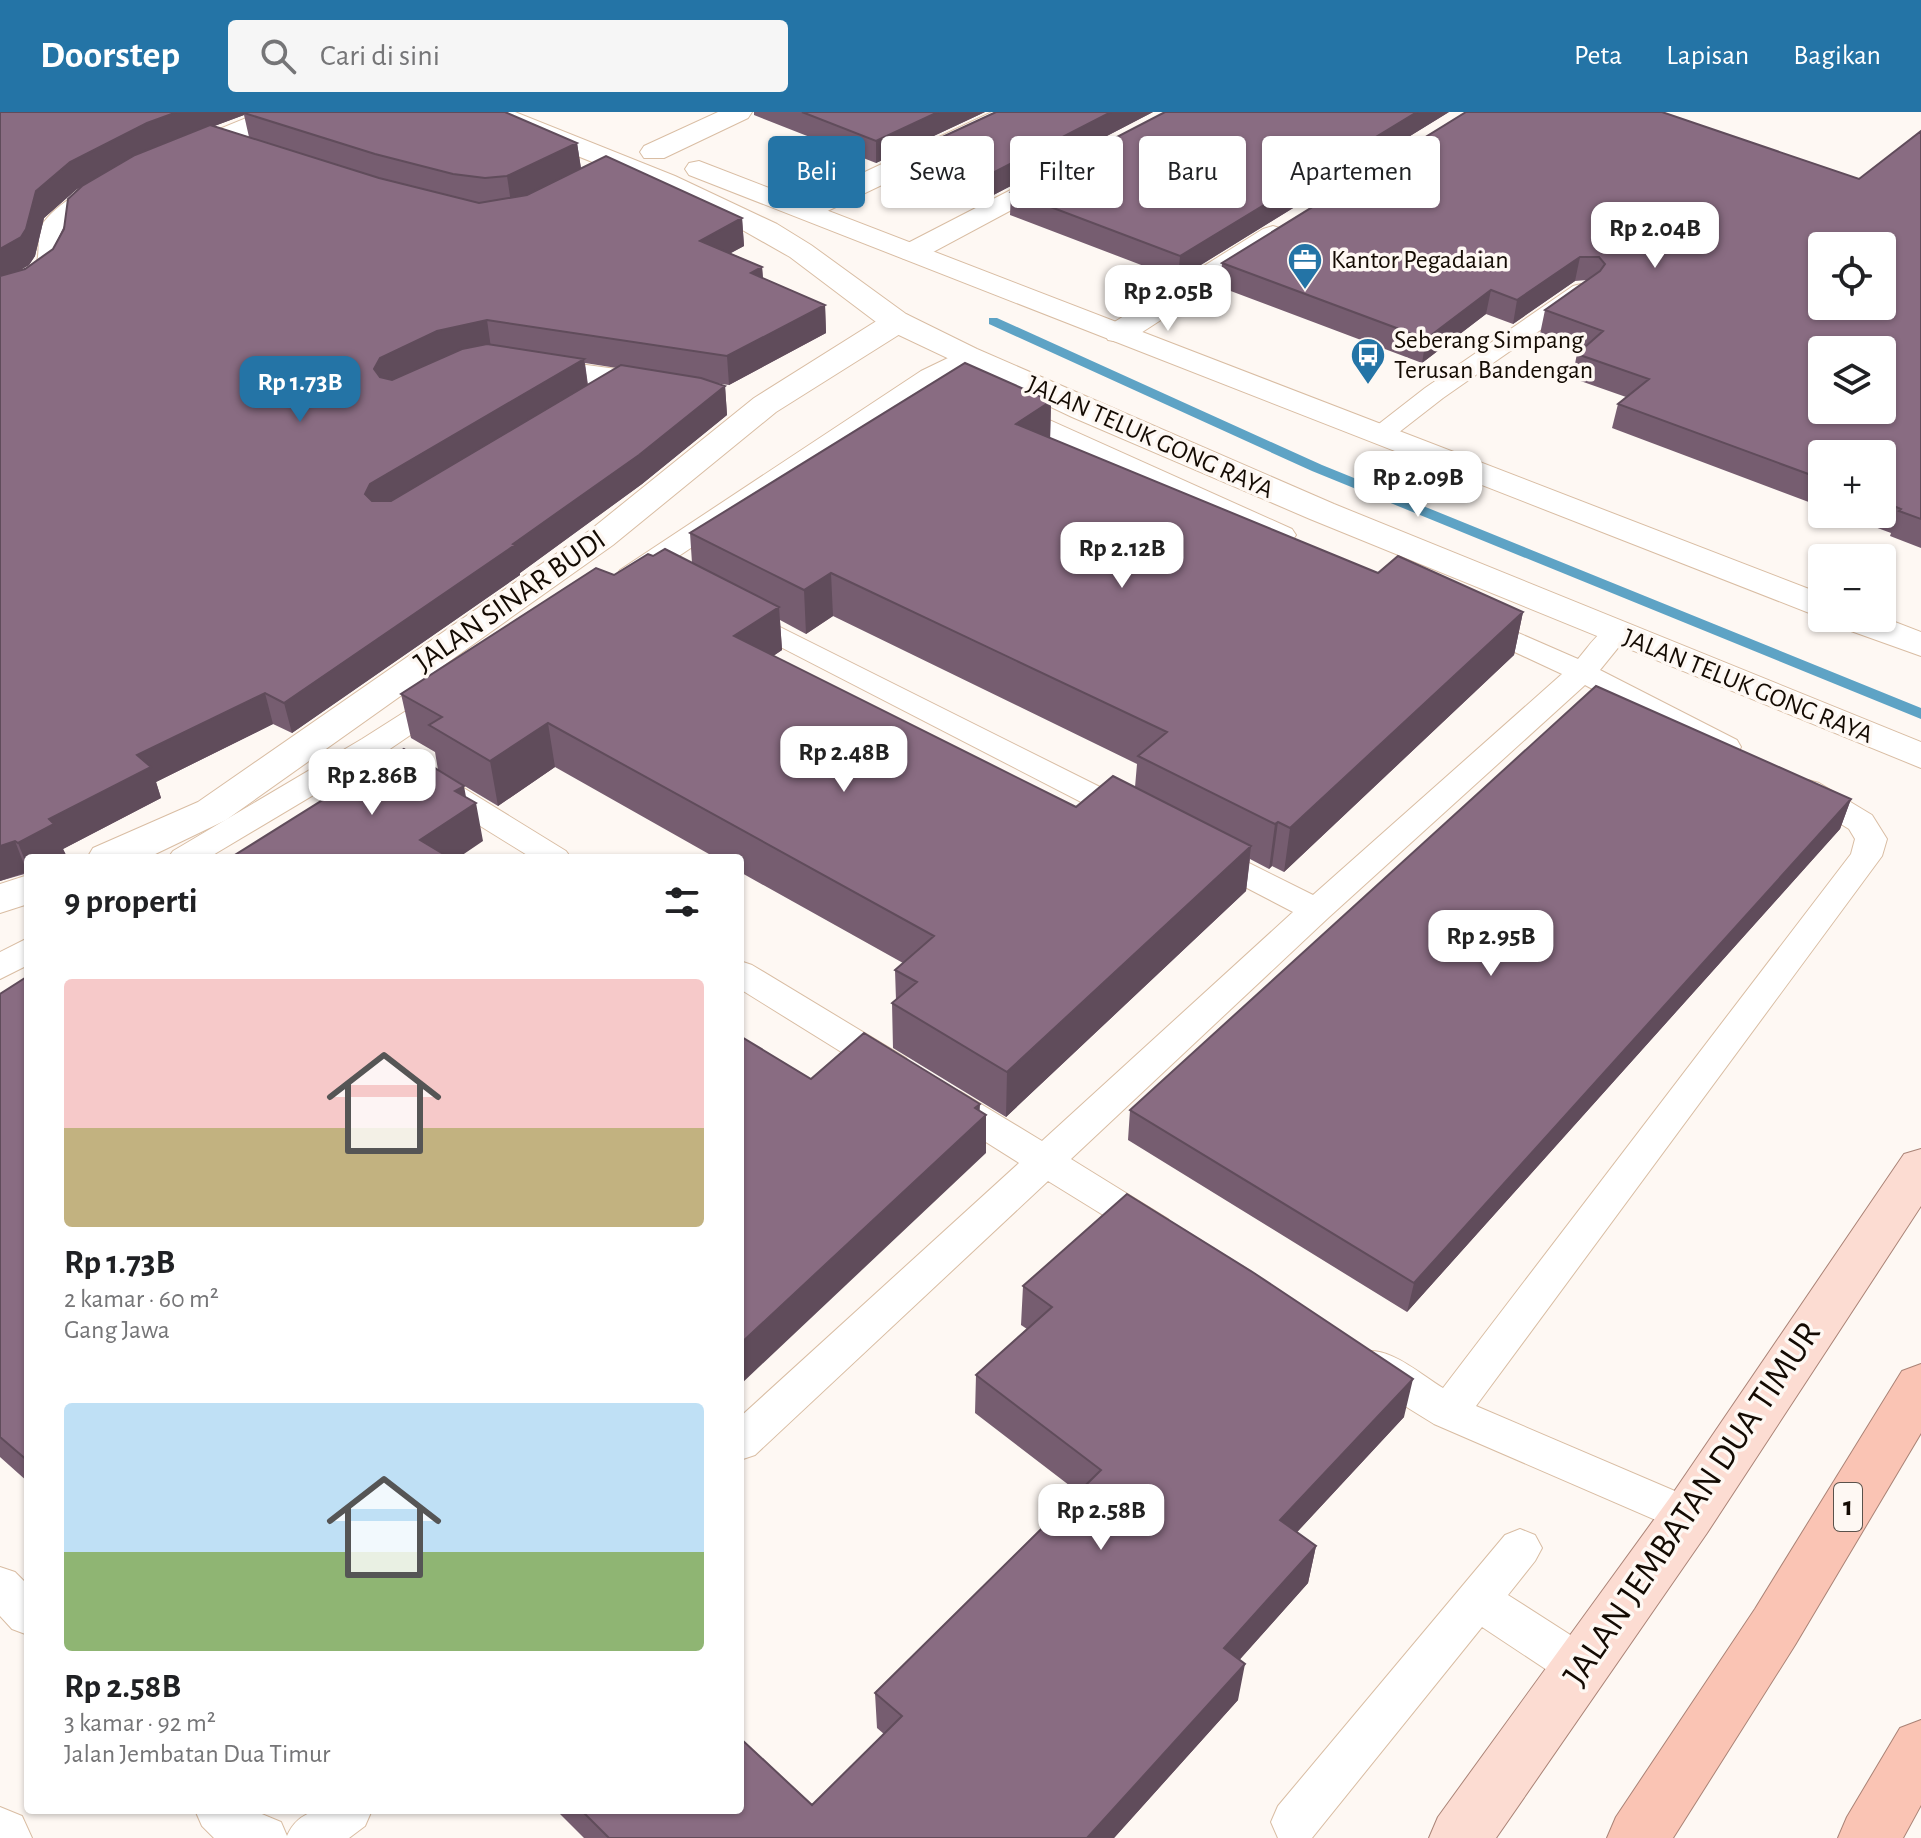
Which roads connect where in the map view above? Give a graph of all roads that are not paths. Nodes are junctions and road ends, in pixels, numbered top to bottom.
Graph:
1 (284, 112) edge
2 (491, 112) edge
3 (550, 112) edge
4 (739, 112) edge
5 (1013, 112) edge
6 (218, 140) junction
7 (654, 152) junction
8 (259, 153) edge
9 (620, 163) junction
10 (582, 182) edge
11 (1010, 200) edge
12 (807, 210) junction
13 (1290, 224) edge
14 (859, 231) junction
15 (912, 252) junction
16 (808, 254) junction
17 (1585, 288) edge
18 (0, 296) edge
19 (897, 322) junction
20 (1119, 333) junction
21 (967, 356) junction
22 (491, 360) edge
23 (930, 376) junction
24 (625, 380) junction
25 (684, 390) edge
26 (724, 398) dead end
27 (585, 404) edge
28 (765, 405) junction
29 (1380, 435) junction
30 (1307, 547) edge
31 (646, 566) junction
32 (674, 581) edge
33 (607, 592) edge
34 (716, 602) edge
35 (1808, 602) edge
36 (1452, 612) edge
37 (1887, 632) edge
38 (1616, 633) junction
39 (1921, 645) edge
40 (1582, 672) junction
41 (464, 686) edge
42 (1921, 756) edge
43 (394, 759) junction
44 (118, 854) edge
45 (192, 854) edge
46 (548, 854) edge
47 (24, 890) edge
48 (0, 899) edge
49 (1316, 910) junction
50 (744, 975) edge
51 (1046, 1161) junction
52 (1921, 1167) edge
53 (1180, 1245) edge
54 (1341, 1345) edge
55 (1921, 1386) edge
56 (1448, 1412) junction
57 (744, 1439) edge
58 (1688, 1516) junction
59 (1520, 1548) dead end
60 (0, 1586) edge
61 (1478, 1600) junction
62 (24, 1611) edge
63 (1581, 1667) junction
64 (1921, 1748) edge
65 (223, 1814) edge
66 (343, 1814) edge
67 (1295, 1822) dead end
68 (264, 1838) edge
69 (310, 1838) edge
70 (1460, 1838) edge
71 (1638, 1838) edge
72 (1869, 1838) edge

1 - 6 main road
2 - 9 main road, JALAN TELUK GONG RAYA
3 - 7 main road
4 - 7 main road
5 - 12 main road
6 - 8 main road
6 - 18 main road
7 - 12 main road
9 - 10 main road
9 - 16 main road, JALAN TELUK GONG RAYA
11 - 15 main road
12 - 14 main road
13 - 20 main road
14 - 15 main road
14 - 16 main road
15 - 20 main road
16 - 19 main road, JALAN TELUK GONG RAYA
17 - 29 lane
19 - 21 main road, JALAN TELUK GONG RAYA
19 - 28 main road, JALAN SINAR BUDI
20 - 29 main road
21 - 23 lane
21 - 38 main road, JALAN TELUK GONG RAYA
22 - 24 main road
23 - 30 lane
23 - 31 lane
24 - 25 main road
24 - 27 lane
26 - 28 main road
28 - 44 main road, JALAN SINAR BUDI
29 - 35 main road
31 - 32 lane
31 - 33 lane
34 - 49 lane
36 - 40 lane
37 - 39 main road
38 - 40 lane
38 - 42 main road, JALAN TELUK GONG RAYA
40 - 49 lane
40 - 56 lane
41 - 43 lane
43 - 45 lane
43 - 46 lane
47 - 48 main road
49 - 51 lane
50 - 51 lane
51 - 53 lane
51 - 57 lane
52 - 58 main road, JALAN JEMBATAN DUA TIMUR
54 - 56 lane
55 - 71 highway, 1
56 - 58 lane
58 - 63 main road, JALAN JEMBATAN DUA TIMUR
59 - 61 lane
60 - 62 lane
61 - 63 lane
61 - 67 lane
63 - 70 main road, JALAN JEMBATAN DUA TIMUR
64 - 72 highway
65 - 68 lane
66 - 69 lane

